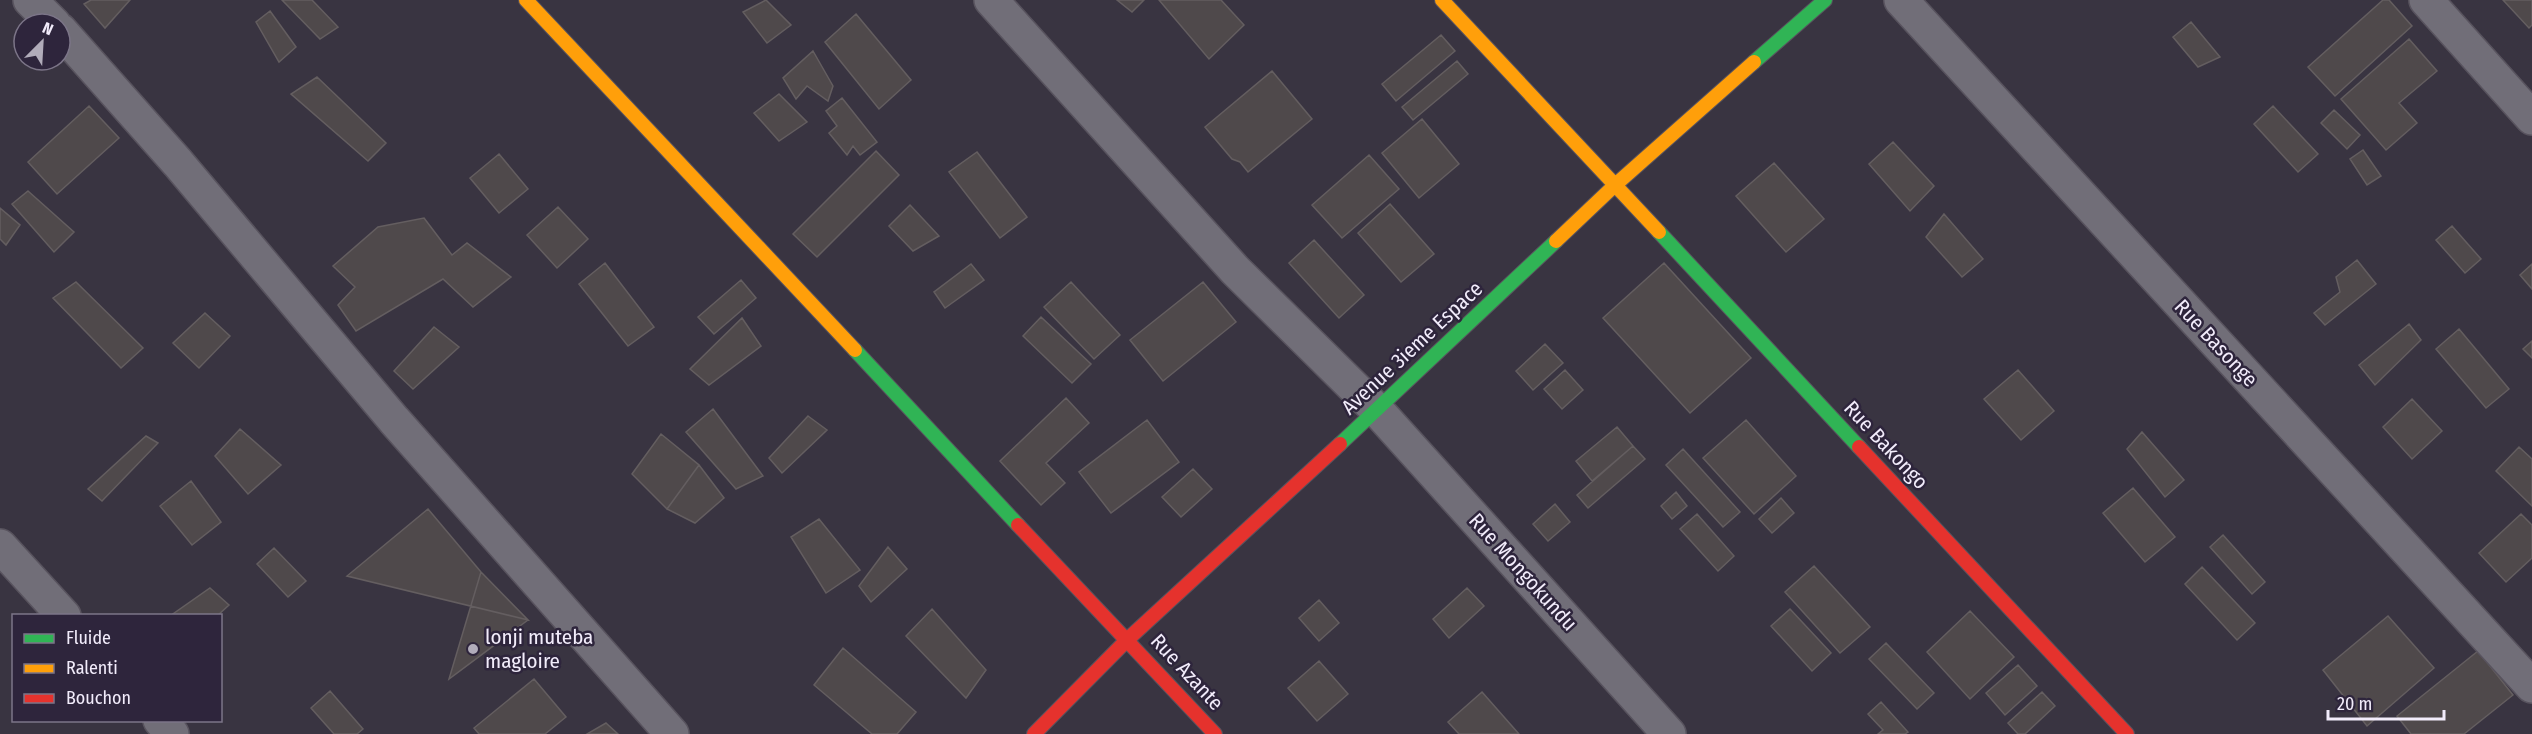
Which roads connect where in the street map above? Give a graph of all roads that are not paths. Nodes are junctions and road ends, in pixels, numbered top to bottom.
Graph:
1 (30, 0) edge
2 (526, 0) edge
3 (991, 0) edge
4 (1442, 0) edge
5 (1825, 0) edge
6 (1901, 0) edge
7 (2426, 0) edge
8 (42, 12) edge
9 (72, 44) edge
10 (2532, 118) edge
11 (1614, 186) junction
12 (1377, 410) junction
13 (0, 546) edge
14 (63, 614) edge
15 (1128, 639) junction
16 (2532, 686) edge
17 (162, 722) edge
18 (172, 734) edge
19 (672, 734) edge
20 (1034, 734) edge
21 (1215, 734) edge
22 (1669, 734) edge
23 (2127, 734) edge

1 - 8 street
2 - 15 street, Rue Azante
3 - 12 street, Rue Mongokundu
4 - 11 street, Rue Bakongo
5 - 11 street, Avenue 3ieme Espace
6 - 16 street, Rue Basonge
7 - 10 street
9 - 19 street
11 - 12 street, Avenue 3ieme Espace
11 - 23 street, Rue Bakongo
12 - 15 street, Avenue 3ieme Espace
12 - 22 street, Rue Mongokundu
13 - 14 street
15 - 20 street, Avenue 3ieme Espace
15 - 21 street, Rue Azante
17 - 18 street

